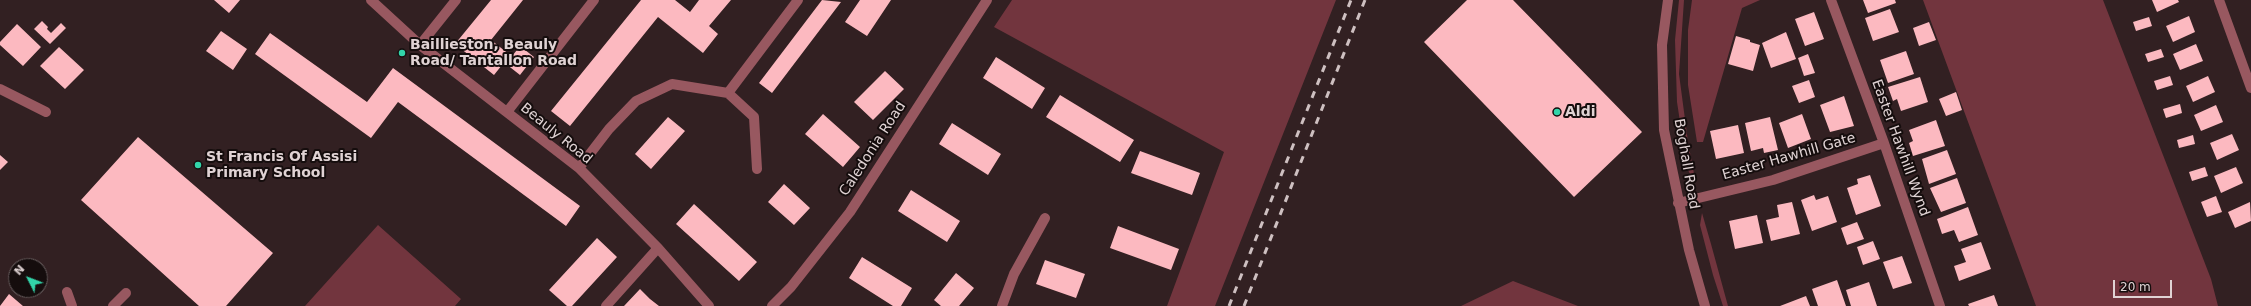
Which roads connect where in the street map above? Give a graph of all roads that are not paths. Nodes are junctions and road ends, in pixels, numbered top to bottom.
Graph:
1 (371, 0) edge
2 (456, 0) edge
3 (594, 0) edge
4 (798, 0) edge
5 (988, 0) edge
6 (1668, 0) edge
7 (1831, 0) edge
8 (2219, 0) edge
9 (420, 44) junction
10 (2251, 88) edge
11 (0, 89) edge
12 (728, 93) junction
13 (46, 112) dead end
14 (507, 112) junction
15 (1884, 143) junction
16 (578, 168) junction
17 (757, 169) dead end
18 (1678, 203) junction
19 (1045, 218) dead end
20 (658, 248) junction
21 (68, 292) dead end
22 (126, 292) dead end
23 (72, 306) edge
24 (113, 306) edge
25 (606, 306) edge
26 (709, 306) edge
27 (772, 306) edge
28 (1002, 306) edge
29 (1704, 306) edge
30 (1940, 306) edge

1 - 9 street, Beauly Road
2 - 9 street
3 - 14 street
4 - 12 street
5 - 27 street, Caledonia Road
6 - 18 street, Boghall Road
7 - 15 street, Easter Hawhill Wynd
8 - 10 street
9 - 14 street, Beauly Road
11 - 13 street
12 - 16 street
12 - 17 street
14 - 16 street, Beauly Road
15 - 18 street, Easter Hawhill Gate
15 - 30 street, Easter Hawhill Wynd
16 - 20 street, Beauly Road
18 - 29 street, Boghall Road
19 - 28 street
20 - 25 street
20 - 26 street, Beauly Road
21 - 23 street
22 - 24 street

